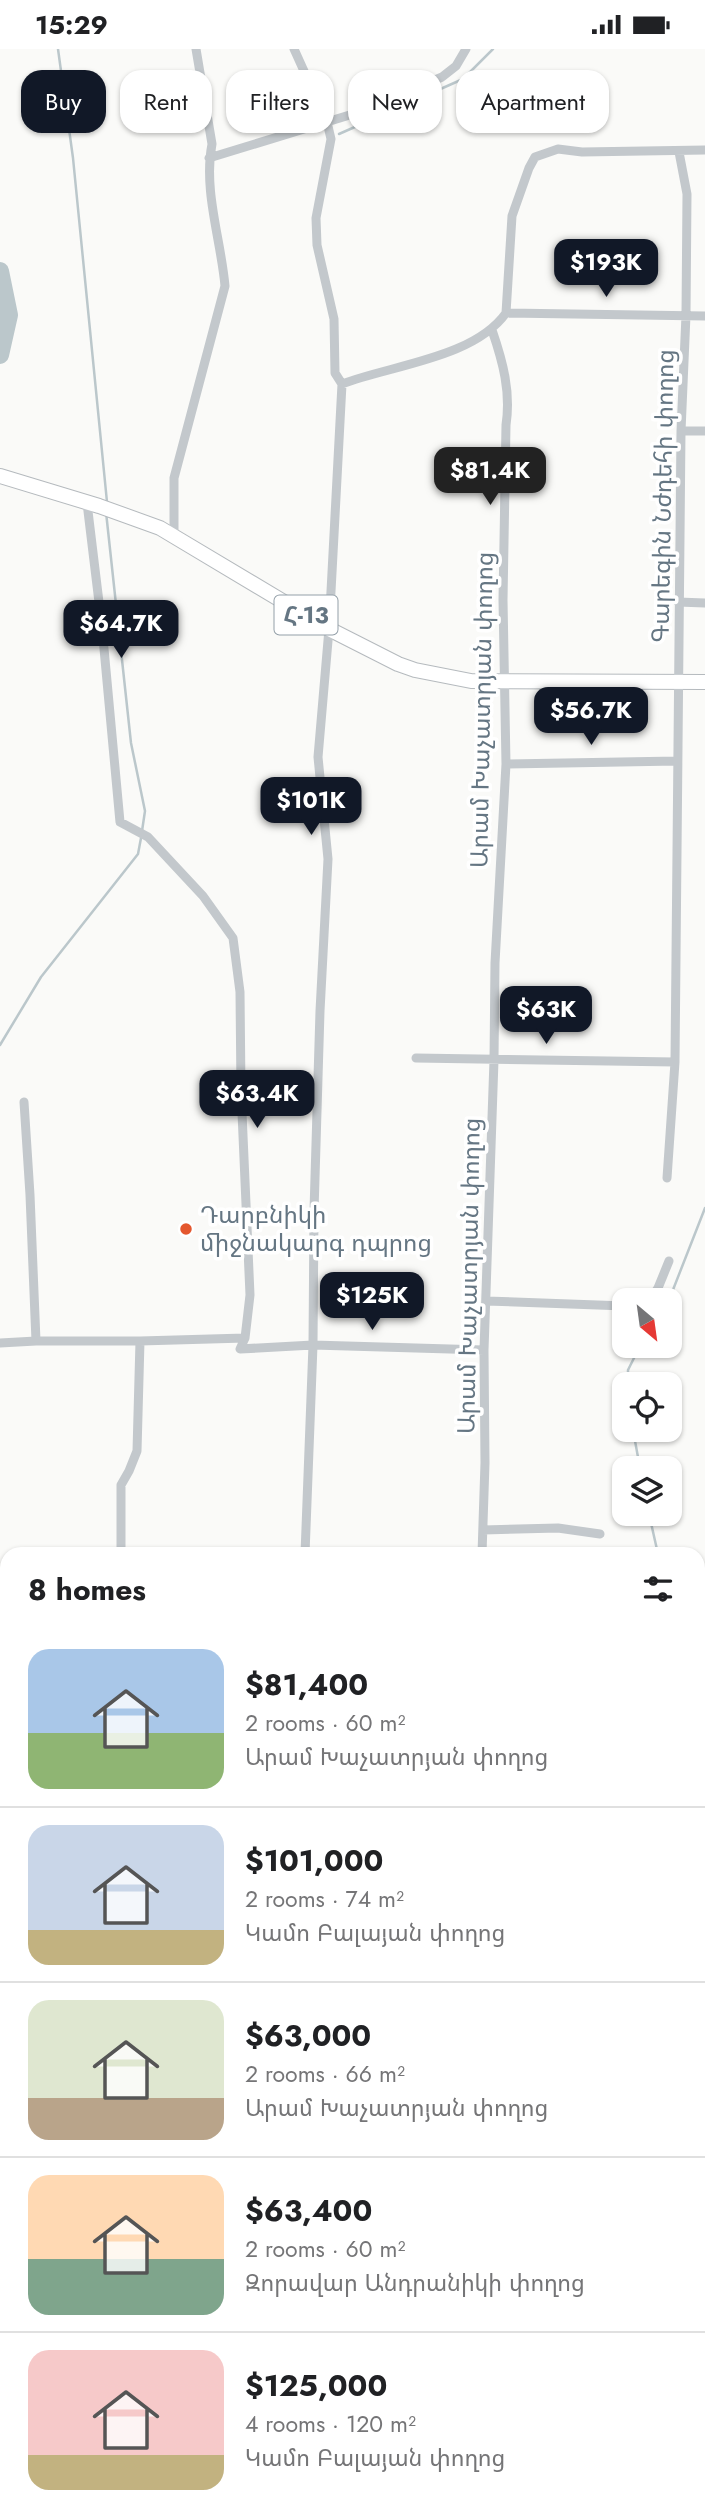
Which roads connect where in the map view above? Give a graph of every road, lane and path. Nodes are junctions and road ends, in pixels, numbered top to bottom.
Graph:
1 (196, 49) edge
2 (294, 49) edge
3 (466, 49) edge
4 (303, 70) edge
5 (334, 120) edge
6 (291, 133) edge
7 (330, 133) edge
8 (705, 150) edge
9 (679, 152) junction
10 (209, 158) junction
11 (506, 313) junction
12 (686, 315) junction
13 (705, 316) edge
14 (492, 330) junction
15 (341, 384) junction
16 (681, 431) junction
17 (705, 431) edge
18 (4, 478) edge
19 (93, 504) junction
20 (174, 536) junction
21 (678, 602) junction
22 (705, 603) edge
23 (329, 629) junction
24 (679, 681) junction
25 (505, 682) junction
26 (705, 682) edge
27 (677, 761) junction
28 (506, 764) junction
29 (416, 1058) dead end
30 (494, 1060) junction
31 (675, 1062) junction
32 (24, 1102) dead end
33 (667, 1178) dead end
34 (668, 1261) dead end
35 (658, 1288) edge
36 (485, 1301) junction
37 (612, 1306) edge
38 (245, 1338) junction
39 (36, 1341) junction
40 (140, 1341) junction
41 (0, 1343) edge
42 (313, 1345) junction
43 (484, 1350) junction
44 (483, 1530) junction
45 (600, 1534) dead end
46 (121, 1547) edge
47 (305, 1547) edge
48 (482, 1547) edge

1 - 10 street
2 - 4 street
3 - 5 street
6 - 10 street
7 - 15 street
8 - 9 street
9 - 11 street
9 - 12 street, Գարեգին Նժդեհի փողոց
10 - 20 street
11 - 12 street
11 - 14 street
12 - 13 street
12 - 16 street, Գարեգին Նժդեհի փողոց
14 - 15 street
14 - 25 street, Արամ Խաչատրյան փողոց
15 - 23 street
16 - 17 street
16 - 21 street, Գարեգին Նժդեհի փողոց
18 - 19 main road, Հ-13
19 - 20 main road, Հ-13
19 - 38 street
20 - 23 main road, Հ-13
21 - 22 street
21 - 24 street, Գարեգին Նժդեհի փողոց
23 - 25 main road, Հ-13
23 - 42 street
24 - 25 main road, Հ-13
24 - 26 main road, Հ-13
24 - 27 street, Գարեգին Նժդեհի փողոց
25 - 28 street, Արամ Խաչատրյան փողոց
27 - 28 street
27 - 31 street, Գարեգին Նժդեհի փողոց
28 - 30 street, Արամ Խաչատրյան փողոց
29 - 30 street
30 - 31 street
30 - 36 street, Արամ Խաչատրյան փողոց
31 - 33 street, Գարեգին Նժդեհի փողոց
32 - 39 street
34 - 35 street
36 - 37 street
36 - 43 street, Արամ Խաչատրյան փողոց
38 - 40 street
38 - 42 street
39 - 40 street
39 - 41 street
40 - 46 street
42 - 43 street
42 - 47 street
43 - 44 street, Արամ Խաչատրյան փողոց
44 - 45 street
44 - 48 street, Արամ Խաչատրյան փողոց

